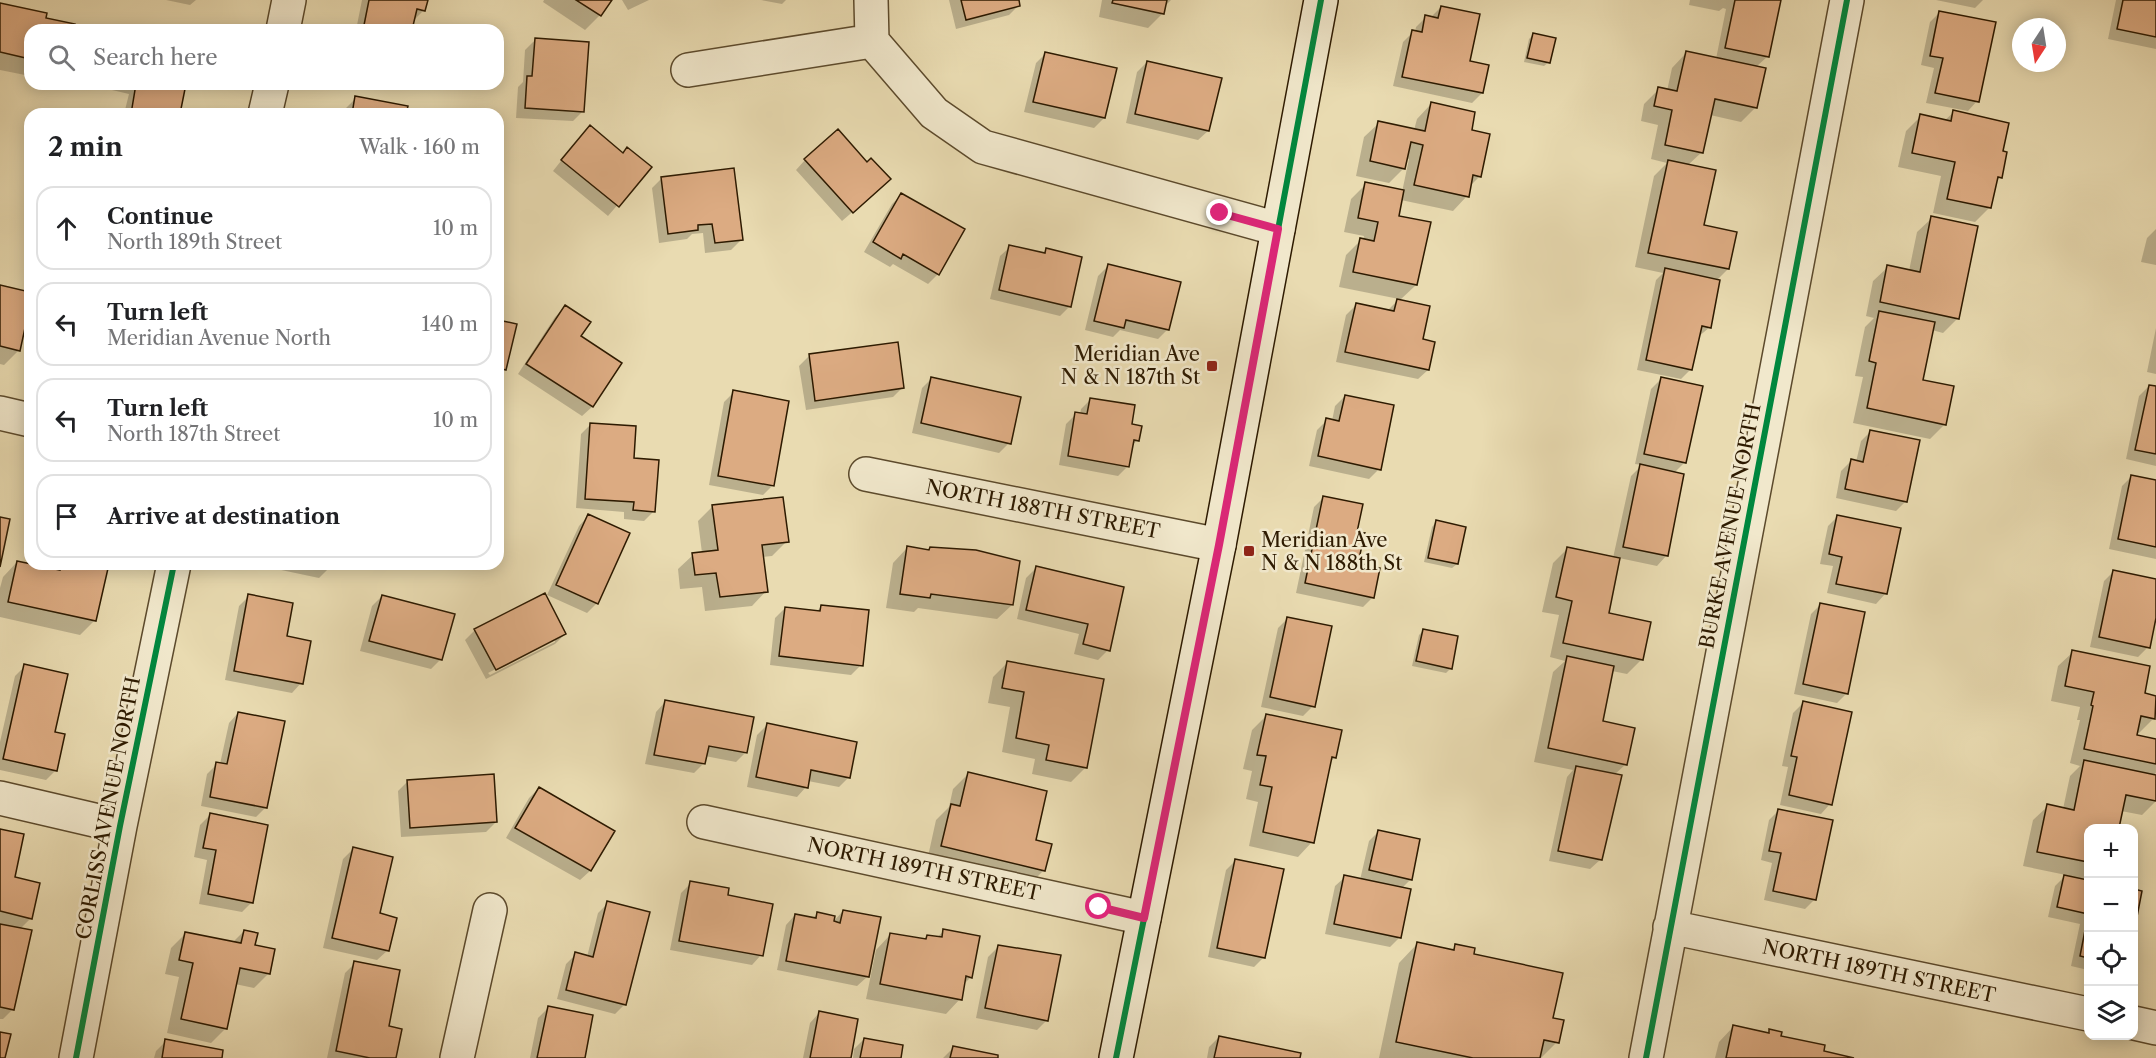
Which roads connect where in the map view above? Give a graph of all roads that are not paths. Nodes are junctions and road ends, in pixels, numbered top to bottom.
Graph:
1 (289, 0) edge
2 (871, 0) edge
3 (1320, 0) edge
4 (1847, 0) edge
5 (284, 24) edge
6 (872, 41) junction
7 (688, 70) dead end
8 (271, 90) edge
9 (267, 108) edge
10 (1278, 229) junction
11 (0, 413) edge
12 (24, 419) edge
13 (866, 474) dead end
14 (1219, 545) junction
15 (173, 570) edge
16 (0, 798) edge
17 (704, 822) dead end
18 (120, 826) junction
19 (490, 910) dead end
20 (1144, 918) junction
21 (1670, 927) junction
22 (2084, 1013) edge
23 (2138, 1024) edge
24 (2156, 1028) edge
25 (76, 1058) edge
26 (457, 1058) edge
27 (1116, 1058) edge
28 (1646, 1058) edge

1 - 5 street
2 - 6 street
3 - 10 street
4 - 21 street, BURKE AVENUE NORTH
6 - 7 street
6 - 10 street
8 - 9 street
10 - 14 street
11 - 12 street
13 - 14 street, NORTH 188TH STREET
14 - 20 street
15 - 18 street, CORLISS AVENUE NORTH
16 - 18 street
17 - 20 street, NORTH 189TH STREET
18 - 25 street, CORLISS AVENUE NORTH
19 - 26 street
20 - 27 street
21 - 22 street, NORTH 189TH STREET
21 - 28 street, BURKE AVENUE NORTH
23 - 24 street

